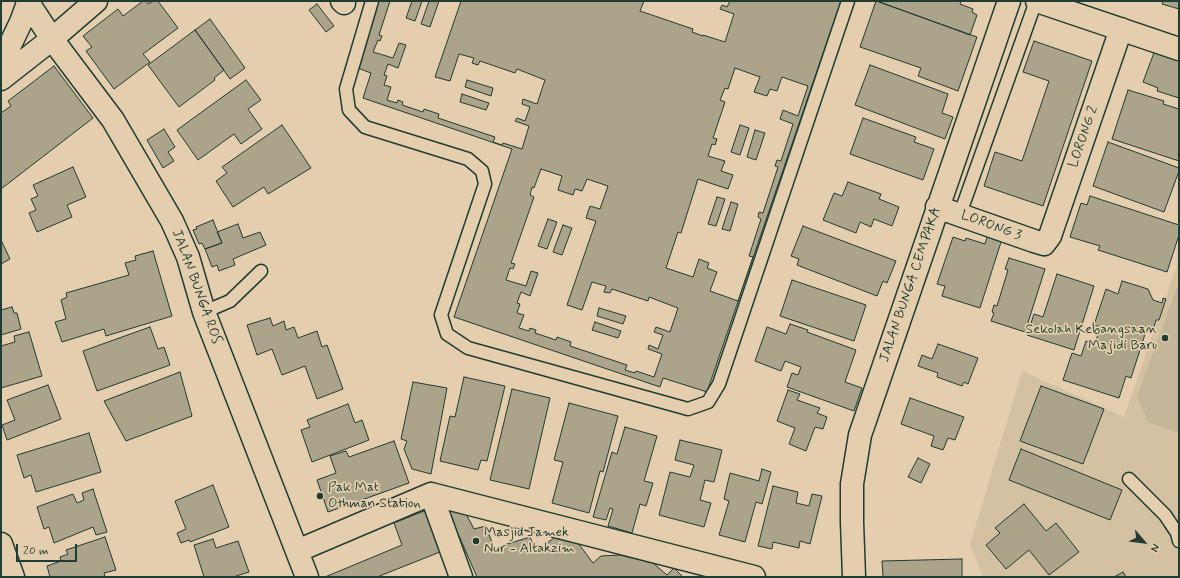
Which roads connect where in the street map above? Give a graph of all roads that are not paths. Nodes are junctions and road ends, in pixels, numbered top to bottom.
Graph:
1 (96, 1) edge
2 (372, 1) edge
3 (848, 1) edge
4 (1009, 1) edge
5 (1036, 1) edge
6 (28, 2) edge
7 (1121, 29) junction
8 (52, 38) junction
9 (1179, 49) edge
10 (1, 64) edge
11 (1, 79) edge
12 (938, 207) junction
13 (960, 214) junction
14 (1044, 244) joint
15 (261, 271) dead end
16 (204, 312) junction
17 (1129, 479) dead end
18 (431, 494) junction
19 (1179, 541) edge
20 (1, 544) edge
21 (297, 551) junction
22 (13, 577) edge
23 (307, 577) edge
24 (461, 577) edge
25 (754, 577) edge
26 (854, 577) edge

1 - 8 street
2 - 3 lane
4 - 12 street, JALAN BUNGA CEMPAKA
5 - 7 street
5 - 13 lane
6 - 8 street, JALAN BUNGA ROS
6 - 10 street
7 - 9 street
7 - 14 street, LORONG 2
8 - 11 street
8 - 16 street, JALAN BUNGA ROS
12 - 13 street, LORONG 3
12 - 26 street, JALAN BUNGA CEMPAKA
13 - 14 street, LORONG 3
15 - 16 lane
16 - 21 street, JALAN BUNGA ROS
17 - 19 lane
18 - 21 street
18 - 24 street
18 - 25 street
20 - 22 street
21 - 23 street, JALAN BUNGA ROS

